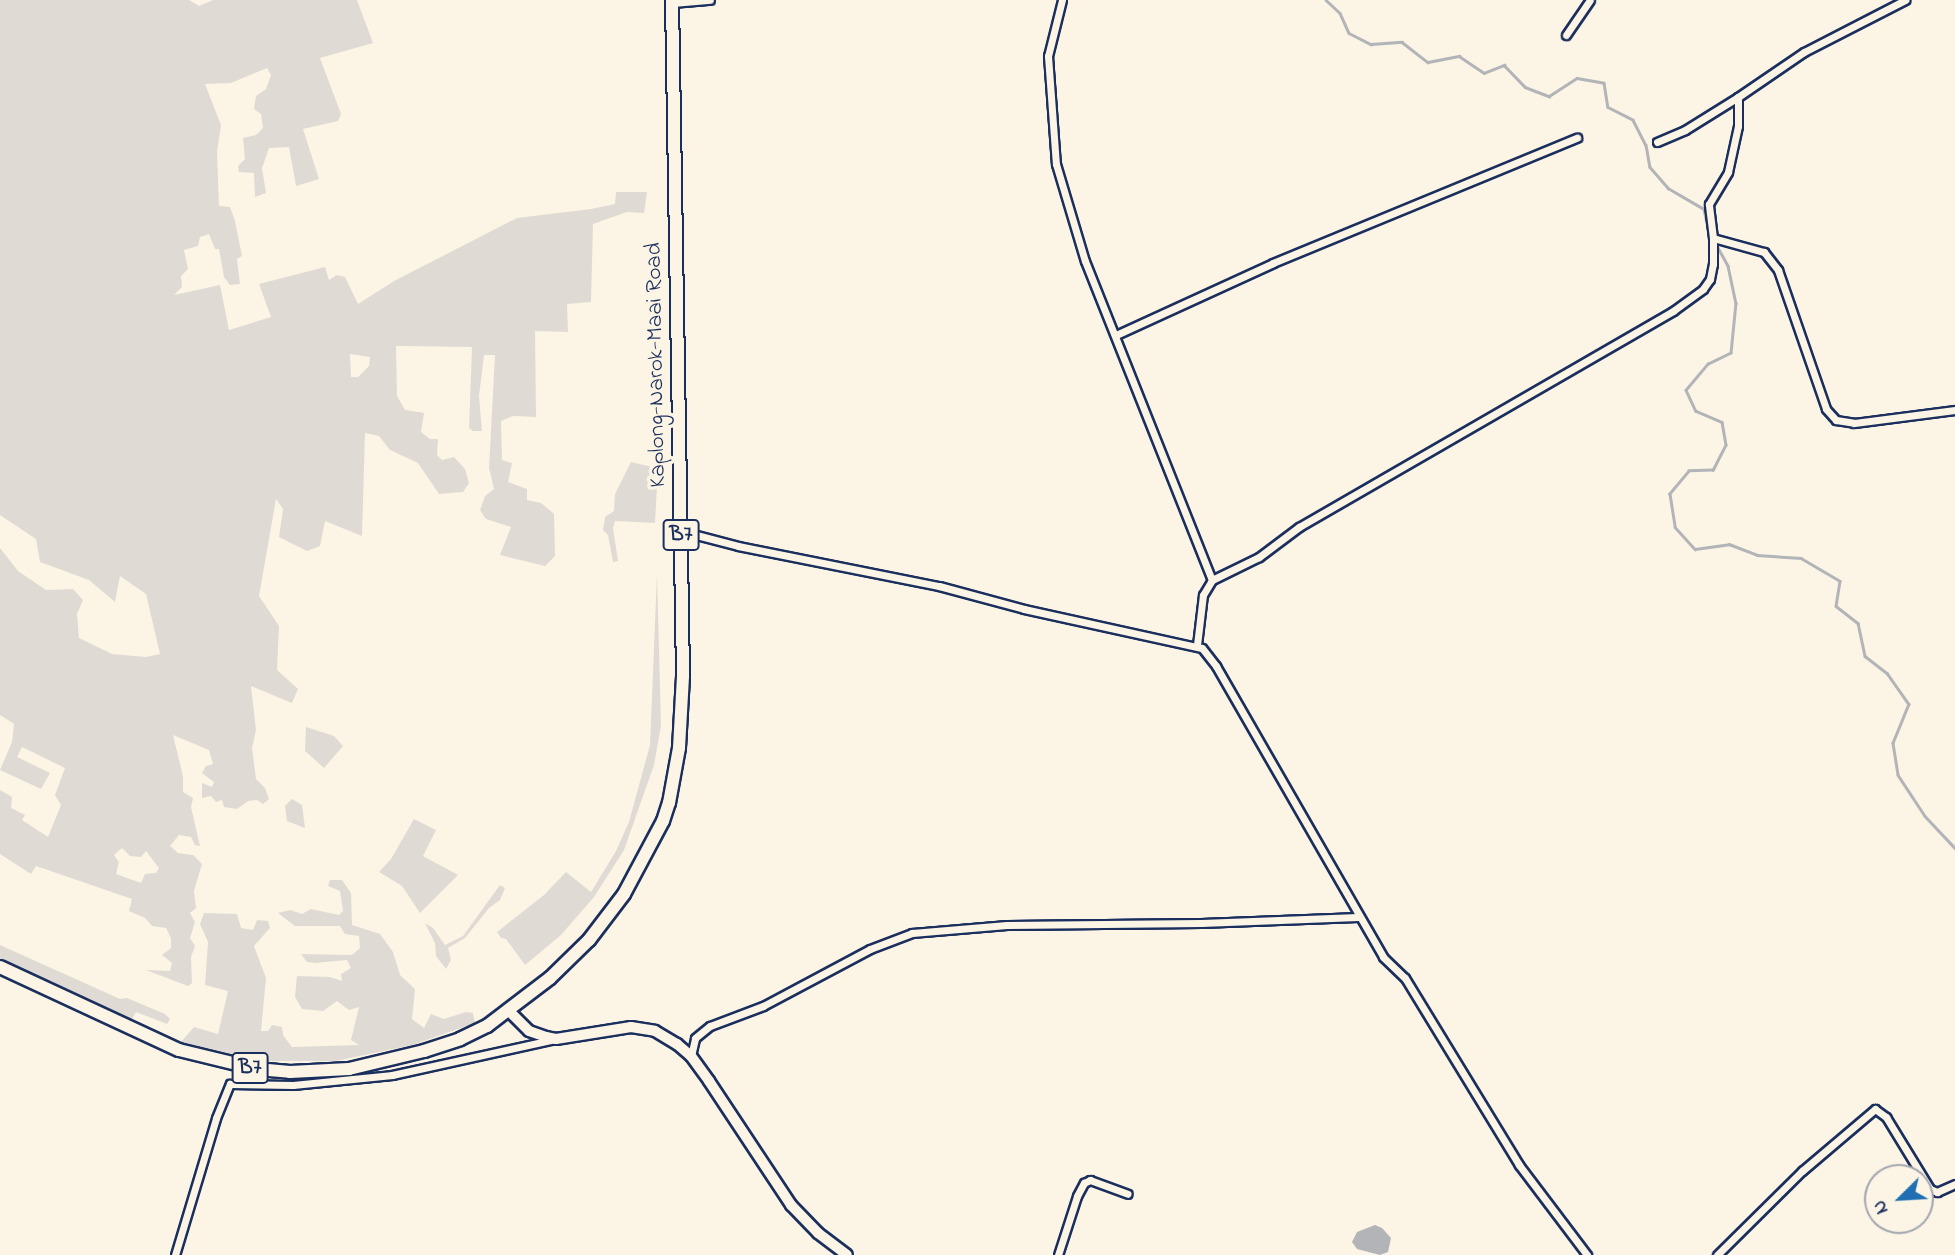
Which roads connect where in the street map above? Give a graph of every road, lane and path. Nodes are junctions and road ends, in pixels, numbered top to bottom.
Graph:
1 (710, 0) edge
2 (1062, 0) edge
3 (1590, 0) edge
4 (1905, 0) edge
5 (673, 2) edge
6 (1566, 35) dead end
7 (1738, 97) junction
8 (1577, 138) dead end
9 (1657, 142) dead end
10 (1713, 238) junction
11 (1116, 335) junction
12 (1955, 410) edge
13 (681, 531) junction
14 (1212, 580) junction
15 (1196, 645) junction
16 (1358, 916) junction
17 (0, 967) edge
18 (509, 1011) junction
19 (556, 1039) junction
20 (691, 1056) junction
21 (1955, 1184) edge
22 (1128, 1194) dead end
23 (175, 1255) edge
24 (847, 1255) edge
25 (1058, 1255) edge
26 (1587, 1255) edge
27 (1717, 1255) edge

1 - 5 street
2 - 11 street
3 - 6 street
4 - 7 street
5 - 13 highway, Kaplong-Narok-Maai Road / B7
7 - 9 street
7 - 10 street
8 - 11 street
10 - 12 street
10 - 14 street
11 - 14 street
13 - 15 street
13 - 18 highway, Kaplong-Narok-Maai Road / B7
14 - 15 street
15 - 16 street
16 - 20 street
16 - 26 street
17 - 18 highway, Kaplong-Narok-Maai Road / B7
18 - 19 main road
19 - 20 main road
19 - 23 street
20 - 24 main road
21 - 27 street
22 - 25 street

